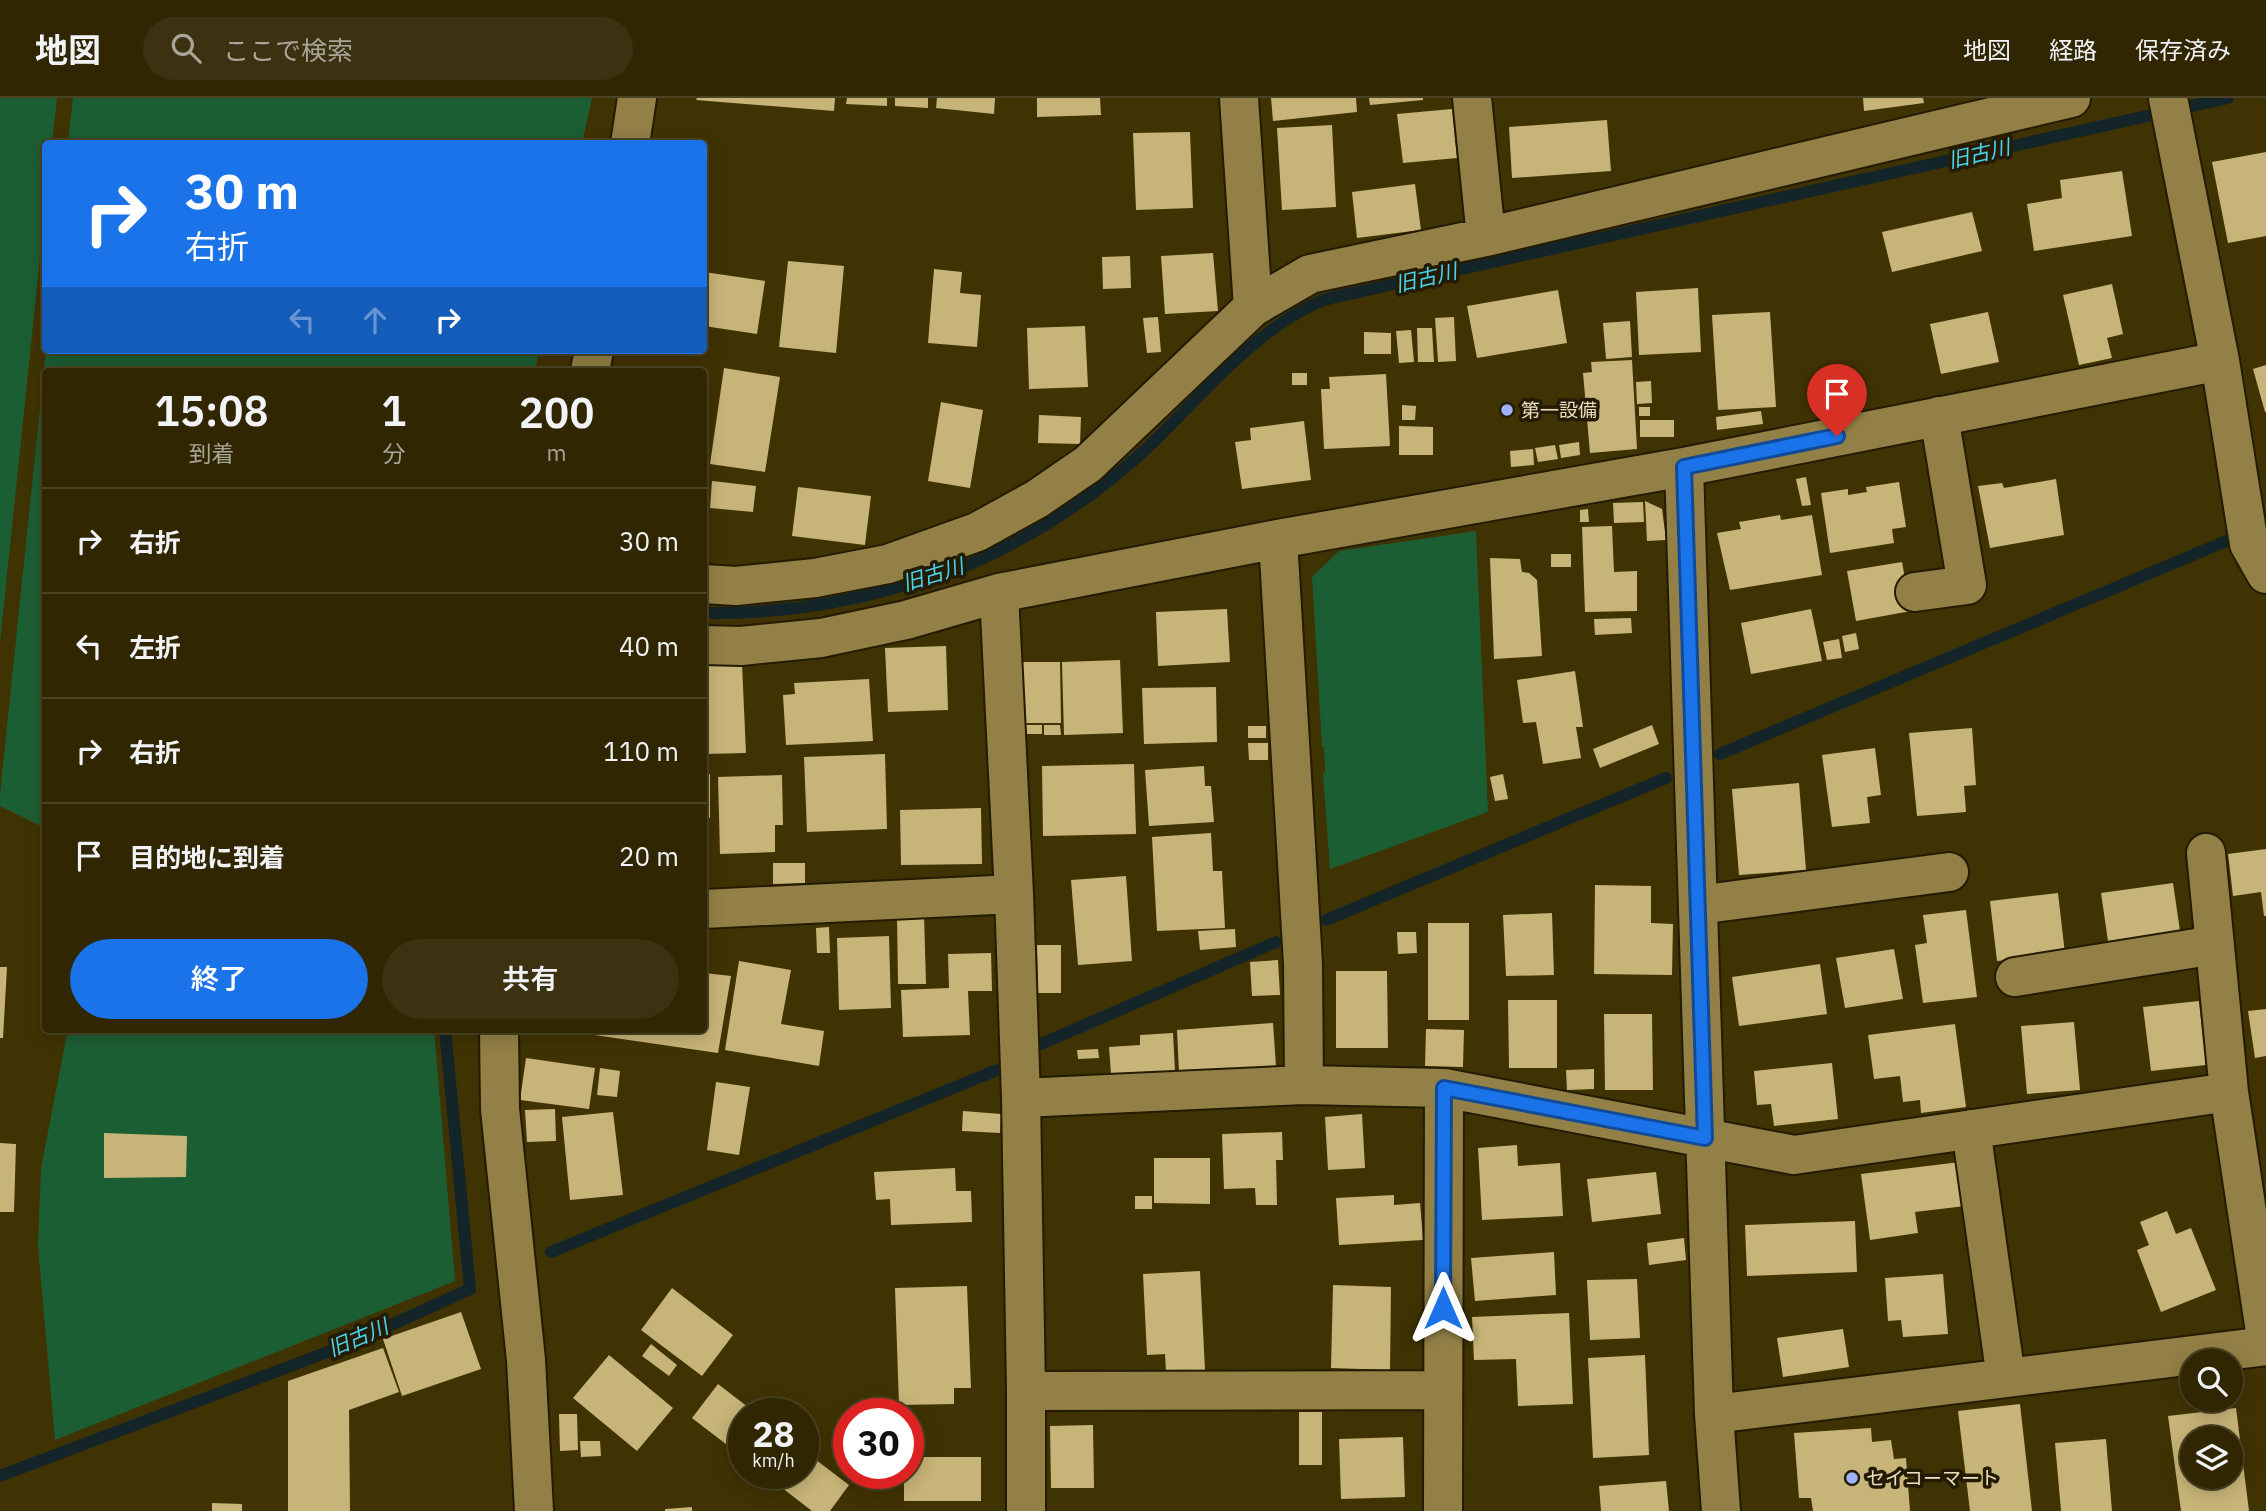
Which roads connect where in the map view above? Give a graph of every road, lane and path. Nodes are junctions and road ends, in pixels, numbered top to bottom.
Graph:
1 (637, 98) edge
2 (1239, 98) edge
3 (1472, 98) edge
4 (2071, 98) edge
5 (2170, 106) edge
6 (1977, 108) edge
7 (631, 140) edge
8 (1486, 237) junction
9 (1253, 307) junction
10 (2220, 361) junction
11 (1939, 416) junction
12 (1684, 467) junction
13 (1278, 539) junction
14 (2266, 574) edge
15 (707, 584) edge
16 (1915, 592) dead end
17 (999, 593) junction
18 (707, 645) edge
19 (2206, 853) dead end
20 (1949, 872) dead end
21 (1014, 894) junction
22 (1698, 905) junction
23 (707, 909) edge
24 (2215, 944) junction
25 (2015, 978) dead end
26 (499, 1033) edge
27 (1304, 1085) junction
28 (1444, 1088) junction
29 (2229, 1091) junction
30 (1021, 1098) junction
31 (1971, 1129) junction
32 (1705, 1138) junction
33 (2266, 1338) edge
34 (2266, 1346) edge
35 (2006, 1378) junction
36 (1443, 1390) junction
37 (1026, 1391) junction
38 (1714, 1414) junction
39 (534, 1511) edge
40 (1026, 1511) edge
41 (1443, 1511) edge
42 (1721, 1511) edge

1 - 7 street
2 - 9 street
3 - 8 street
4 - 6 street
5 - 10 street
6 - 8 street
8 - 9 street
9 - 15 street
10 - 11 street
10 - 14 street
11 - 12 street
11 - 16 street
12 - 13 street
12 - 22 street
13 - 17 street
13 - 27 street
17 - 18 street
17 - 21 street
19 - 24 street
20 - 22 street
21 - 23 street
21 - 30 street
22 - 32 street
24 - 25 street
24 - 29 street
26 - 39 street
27 - 28 street
27 - 30 street
28 - 32 street
28 - 36 street
29 - 31 street
29 - 33 street
30 - 37 street
31 - 32 street
31 - 35 street
32 - 38 street
34 - 35 street
35 - 38 street
36 - 37 street
36 - 41 street
37 - 40 street
38 - 42 street

